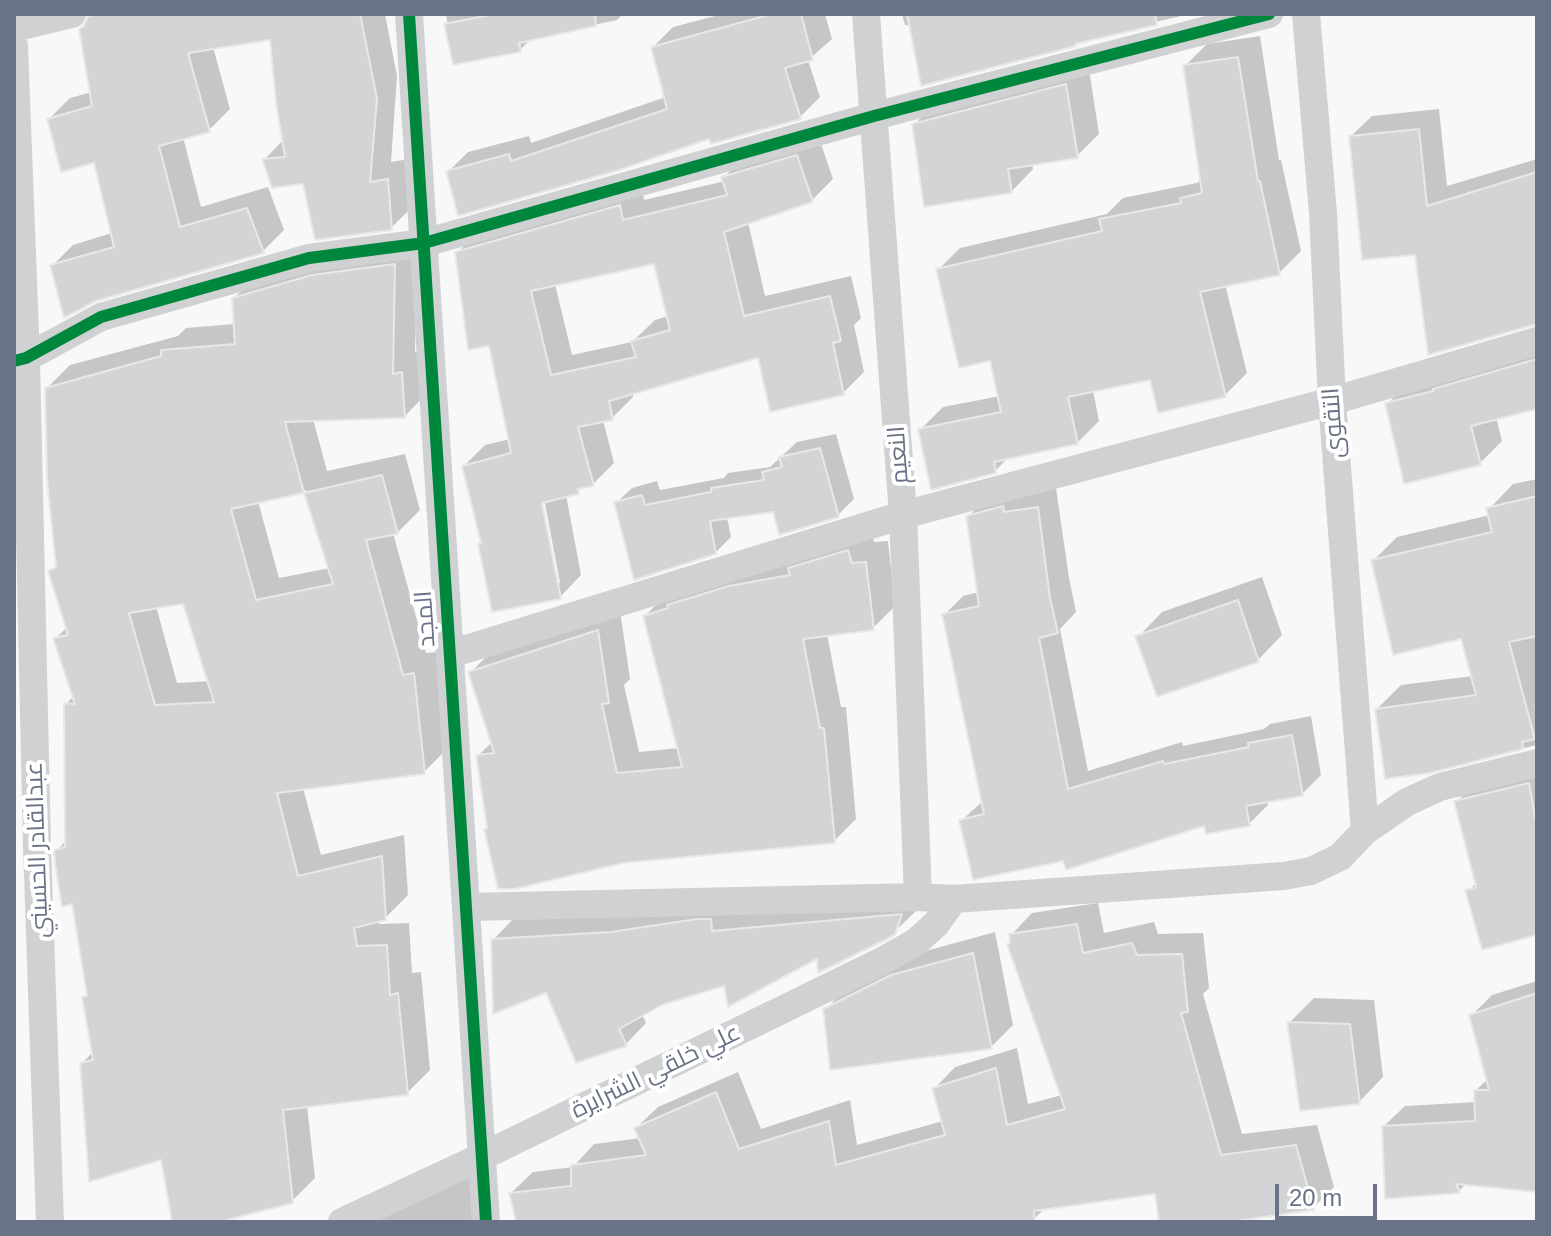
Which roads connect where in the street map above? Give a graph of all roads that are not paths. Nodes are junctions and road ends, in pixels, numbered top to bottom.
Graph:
1 (72, 14) edge
2 (409, 14) edge
3 (866, 14) edge
4 (1269, 14) edge
5 (1306, 14) edge
6 (14, 28) edge
7 (14, 46) edge
8 (874, 116) junction
9 (424, 243) junction
10 (1537, 341) edge
11 (20, 359) edge
12 (1332, 401) junction
13 (903, 515) junction
14 (450, 654) junction
15 (1537, 763) edge
16 (1365, 831) junction
17 (26, 850) edge
18 (918, 897) junction
19 (954, 899) junction
20 (467, 907) junction
21 (481, 1157) junction
22 (50, 1222) edge
23 (342, 1222) edge
24 (486, 1222) edge

1 - 6 street
2 - 9 street, المجد
3 - 8 street, النعيم
4 - 8 street
5 - 12 street, التقوى
7 - 11 street, عبدالقادر الحسيني
8 - 9 street
8 - 13 street, النعيم
9 - 11 street
9 - 14 street, المجد
10 - 12 street
11 - 17 street, عبدالقادر الحسيني
12 - 13 street
12 - 16 street, التقوى
13 - 14 street
13 - 18 street, النعيم
14 - 20 street, المجد
15 - 16 street
16 - 19 street
17 - 22 street, عبدالقادر الحسيني
18 - 19 street
18 - 20 street
19 - 21 street, علي خلقي الشرايرة
20 - 21 street, المجد
21 - 23 street, علي خلقي الشرايرة
21 - 24 street, المجد

